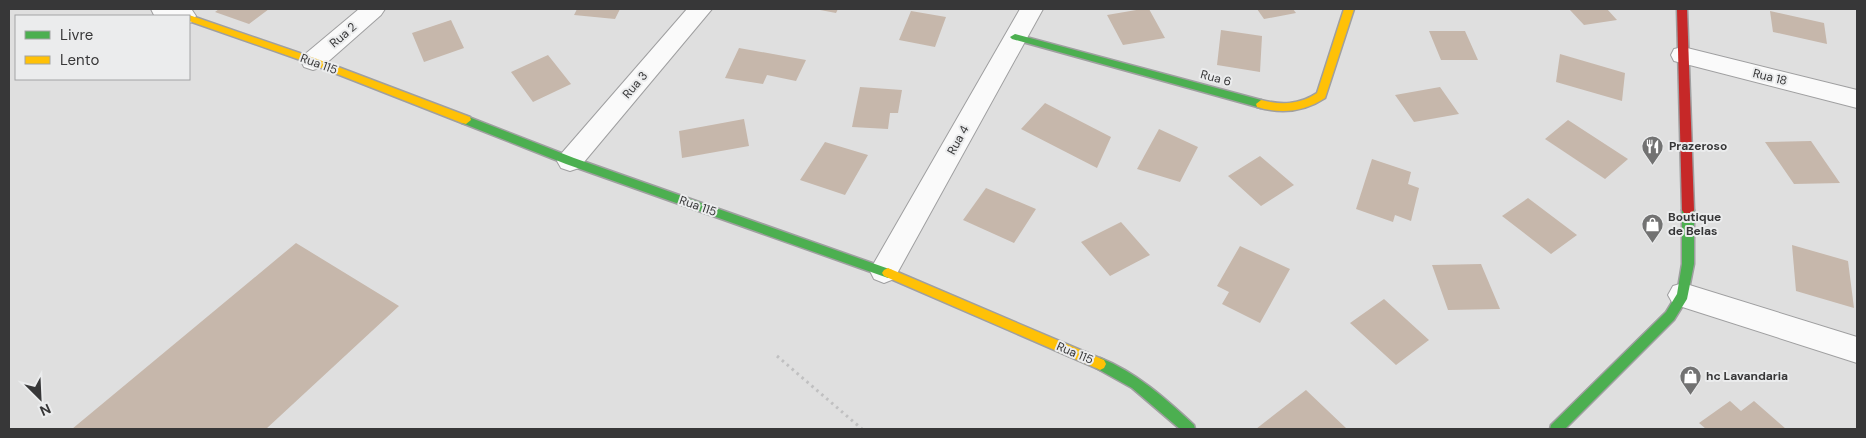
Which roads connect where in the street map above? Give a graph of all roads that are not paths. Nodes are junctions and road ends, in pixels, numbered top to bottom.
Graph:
1 (162, 9) edge
2 (373, 9) edge
3 (700, 9) edge
4 (1031, 9) edge
5 (1349, 9) edge
6 (1682, 9) edge
7 (181, 15) edge
8 (190, 18) edge
9 (1015, 37) junction
10 (1683, 55) junction
11 (313, 61) junction
12 (1857, 99) edge
13 (570, 161) junction
14 (884, 271) junction
15 (1683, 295) junction
16 (1857, 350) edge
17 (1189, 429) edge
18 (1556, 429) edge

1 - 7 street
2 - 11 street, Rua 2
3 - 13 street, Rua 3
4 - 9 street, Rua 4
5 - 9 street, Rua 6
6 - 10 street
8 - 11 street, Rua 115
9 - 14 street, Rua 4
10 - 12 street, Rua 18
10 - 15 street
11 - 13 street, Rua 115
13 - 14 street, Rua 115
14 - 17 street, Rua 115
15 - 16 street
15 - 18 street

